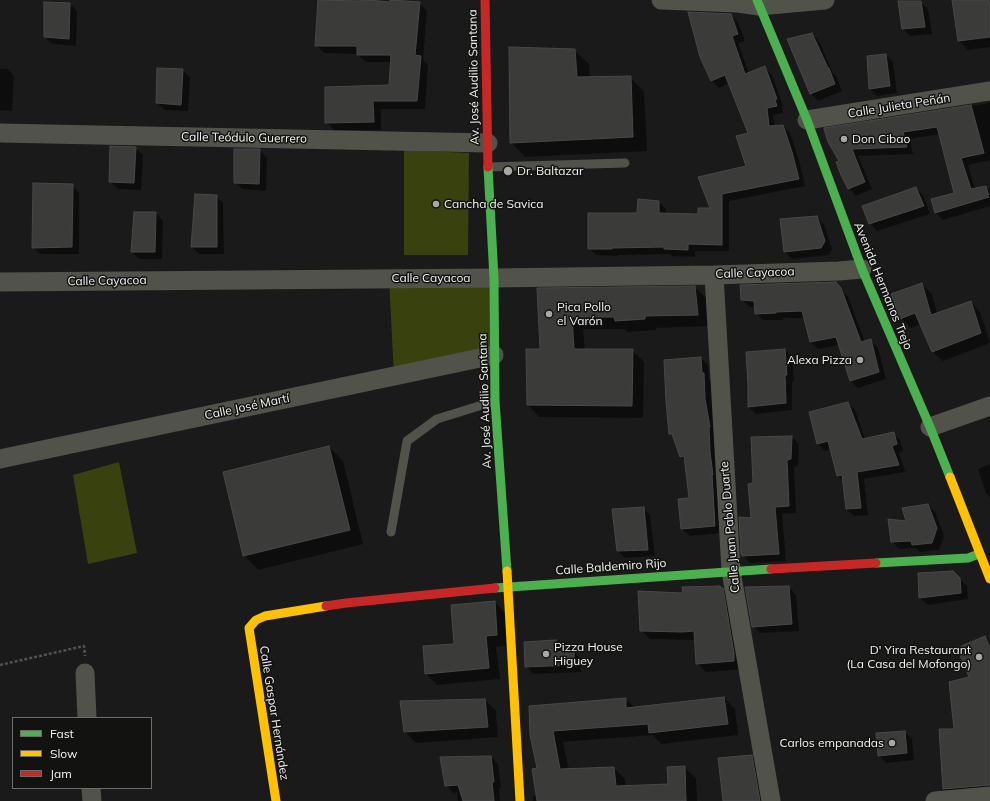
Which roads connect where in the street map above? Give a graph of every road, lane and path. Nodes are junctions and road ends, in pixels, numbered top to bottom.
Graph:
1 (485, 0) edge
2 (661, 0) edge
3 (826, 0) edge
4 (758, 3) edge
5 (990, 92) edge
6 (807, 120) junction
7 (0, 133) edge
8 (488, 143) junction
9 (625, 163) dead end
10 (488, 167) junction
11 (862, 269) junction
12 (714, 275) junction
13 (494, 278) junction
14 (0, 282) edge
15 (494, 355) junction
16 (495, 401) junction
17 (990, 406) edge
18 (930, 427) junction
19 (0, 459) edge
20 (391, 532) dead end
21 (979, 554) junction
22 (731, 571) junction
23 (990, 580) edge
24 (508, 587) junction
25 (249, 628) joint
26 (0, 665) edge
27 (85, 673) joint
28 (87, 717) edge
29 (92, 789) edge
30 (990, 796) edge
31 (92, 801) edge
32 (276, 801) edge
33 (520, 801) edge
34 (771, 801) edge
35 (935, 801) edge

1 - 8 main road, Av. José Audilio Santana
2 - 4 street
3 - 4 street
4 - 6 main road, Avenida Hermanos Trejo
5 - 6 street, Calle Julieta Peñán
6 - 11 main road, Avenida Hermanos Trejo
7 - 8 street, Calle Teódulo Guerrero
8 - 10 main road, Av. José Audilio Santana
9 - 10 lane
10 - 13 main road, Av. José Audilio Santana
11 - 12 street, Calle Cayacoa
11 - 18 main road, Avenida Hermanos Trejo
12 - 13 street, Calle Cayacoa
12 - 22 street, Calle Juan Pablo Duarte
13 - 14 street, Calle Cayacoa
13 - 15 main road, Av. José Audilio Santana
15 - 16 main road, Av. José Audilio Santana
15 - 19 street, Calle José Martí
16 - 20 lane
16 - 24 main road, Av. José Audilio Santana
17 - 18 street
18 - 21 main road, Avenida Hermanos Trejo
21 - 22 main road, Calle Baldemiro Rijo
21 - 23 main road, Avenida Hermanos Trejo
22 - 24 main road, Calle Baldemiro Rijo
22 - 34 street, Calle Juan Pablo Duarte
24 - 25 main road, Calle Baldemiro Rijo
24 - 33 main road, Av. José Audilio Santana
25 - 32 main road, Calle Gaspar Hernández
26 - 27 path
27 - 28 street
29 - 31 street
30 - 35 street

